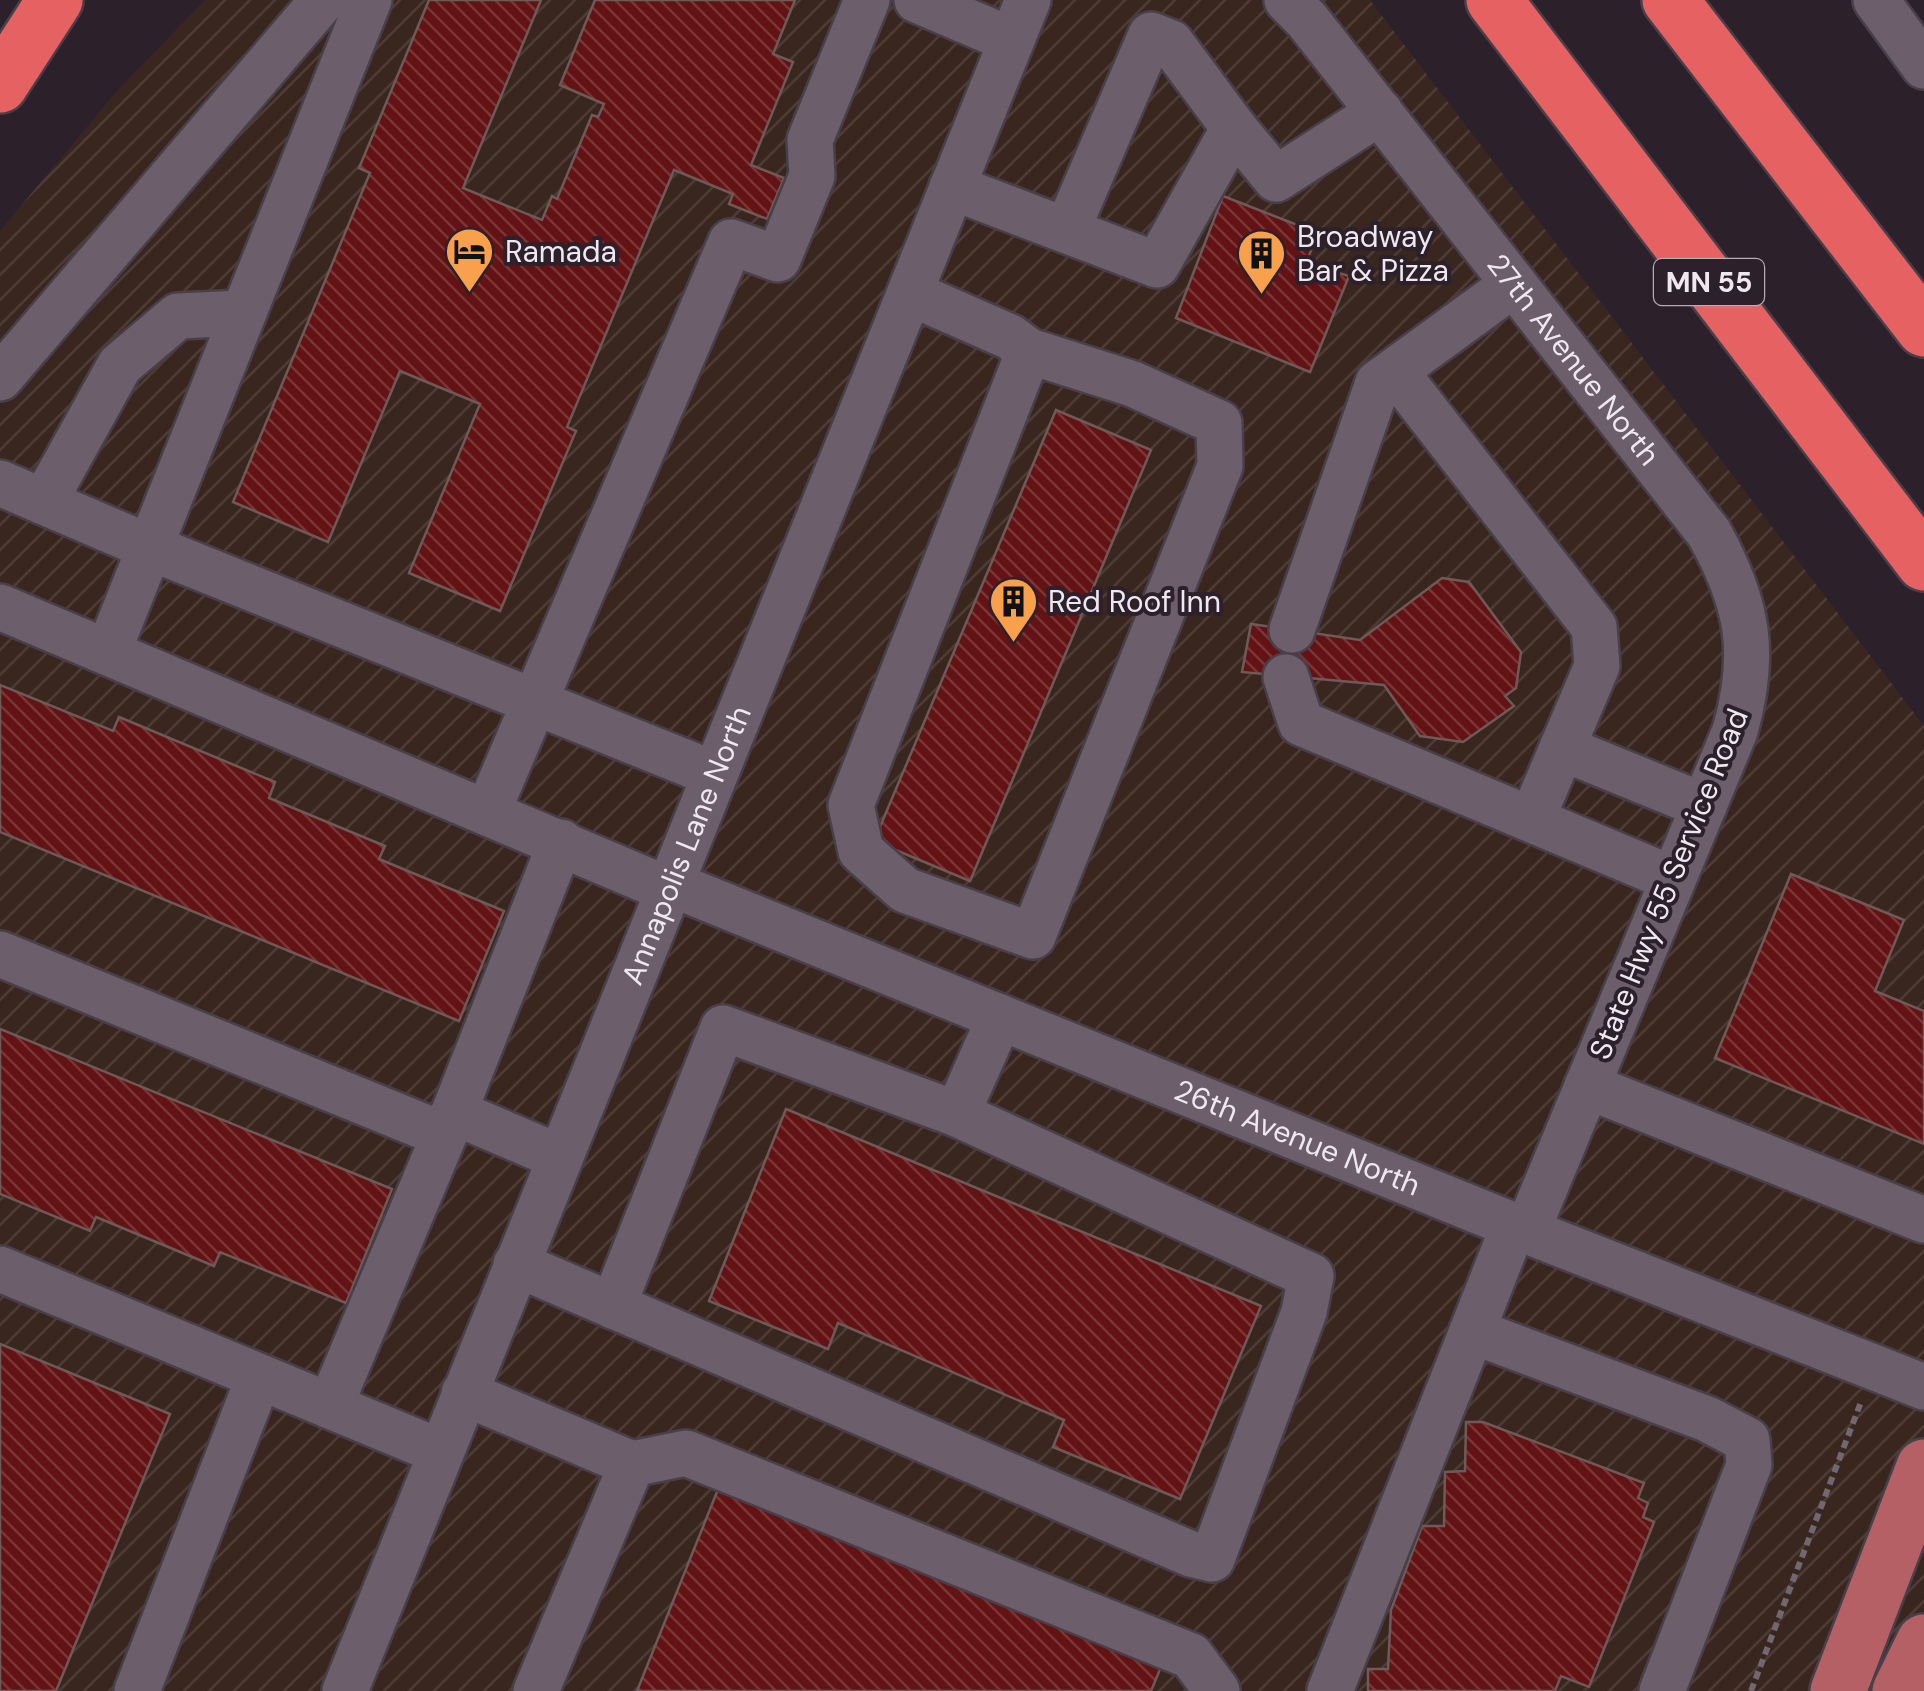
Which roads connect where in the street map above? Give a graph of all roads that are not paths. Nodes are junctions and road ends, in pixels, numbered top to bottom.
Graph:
1 (55, 0) edge
2 (323, 0) edge
3 (369, 0) edge
4 (867, 0) edge
5 (917, 0) edge
6 (1287, 0) edge
7 (1494, 0) edge
8 (1670, 0) edge
9 (1876, 0) edge
10 (1020, 20) edge
11 (1924, 66) edge
12 (0, 85) edge
13 (1380, 112) junction
14 (1234, 128) junction
15 (952, 187) junction
16 (1067, 230) junction
17 (1514, 284) junction
18 (910, 292) junction
19 (242, 313) junction
20 (1924, 330) edge
21 (1029, 351) junction
22 (1395, 372) junction
23 (0, 378) edge
24 (0, 483) edge
25 (44, 502) junction
26 (1709, 533) joint
27 (149, 547) junction
28 (1924, 563) edge
29 (0, 607) edge
30 (1292, 630) dead end
31 (108, 652) junction
32 (1286, 676) dead end
33 (536, 701) junction
34 (1562, 748) junction
35 (714, 774) junction
36 (1704, 806) junction
37 (488, 811) junction
38 (1532, 820) junction
39 (561, 842) junction
40 (1674, 878) junction
41 (668, 886) junction
42 (0, 954) edge
43 (1000, 1017) junction
44 (1587, 1086) junction
45 (956, 1114) junction
46 (449, 1123) junction
47 (559, 1157) junction
48 (1924, 1220) edge
49 (1520, 1228) junction
50 (516, 1264) junction
51 (0, 1269) edge
52 (613, 1306) junction
53 (1472, 1332) junction
54 (259, 1377) junction
55 (1924, 1387) edge
56 (464, 1393) junction
57 (330, 1406) junction
58 (440, 1452) junction
59 (632, 1464) junction
60 (1924, 1467) edge
61 (1924, 1642) edge
62 (137, 1691) edge
63 (345, 1691) edge
64 (536, 1691) edge
65 (1217, 1691) edge
66 (1330, 1691) edge
67 (1662, 1691) edge
68 (1838, 1691) edge
69 (1900, 1691) edge

1 - 12 highway
2 - 23 street
3 - 19 street
4 - 33 street
5 - 10 street
6 - 13 street, 27th Avenue North
7 - 28 highway, MN 55
8 - 20 highway
9 - 11 street
10 - 15 street, Annapolis Lane North
13 - 14 street
13 - 17 street, 27th Avenue North
14 - 16 street
14 - 16 street
15 - 16 street
15 - 18 street, Annapolis Lane North
17 - 22 street
17 - 26 street, 27th Avenue North
18 - 21 street
18 - 35 street, Annapolis Lane North
19 - 25 street
19 - 27 street
21 - 21 street
22 - 30 street
22 - 34 street
24 - 25 street
25 - 27 street
26 - 36 street, State Hwy 55 Service Road
27 - 31 street
27 - 33 street
29 - 31 street, 26th Avenue North
31 - 37 street, 26th Avenue North
32 - 38 street
33 - 35 street
33 - 37 street
34 - 36 street
34 - 38 street
35 - 41 street, Annapolis Lane North
36 - 40 street, State Hwy 55 Service Road
37 - 39 street, 26th Avenue North
38 - 40 street
39 - 41 street, 26th Avenue North
39 - 46 street
40 - 44 street, State Hwy 55 Service Road
41 - 43 street, 26th Avenue North
41 - 47 street, Annapolis Lane North
42 - 46 street
43 - 45 street
43 - 49 street, 26th Avenue North
44 - 48 street
44 - 49 street, State Hwy 55 Service Road
45 - 52 street
45 - 52 street
46 - 47 street
46 - 57 street
47 - 50 street, Annapolis Lane North
49 - 53 street, State Hwy 55 Service Road
49 - 55 street, 26th Avenue North
50 - 52 street
50 - 56 street, Annapolis Lane North
51 - 54 street
53 - 66 street, State Hwy 55 Service Road
53 - 67 street
54 - 57 street
54 - 62 street
56 - 58 street, Annapolis Lane North
56 - 59 street
57 - 58 street
58 - 63 street, Annapolis Lane North
59 - 64 street
59 - 65 street
60 - 68 main road
61 - 69 main road

